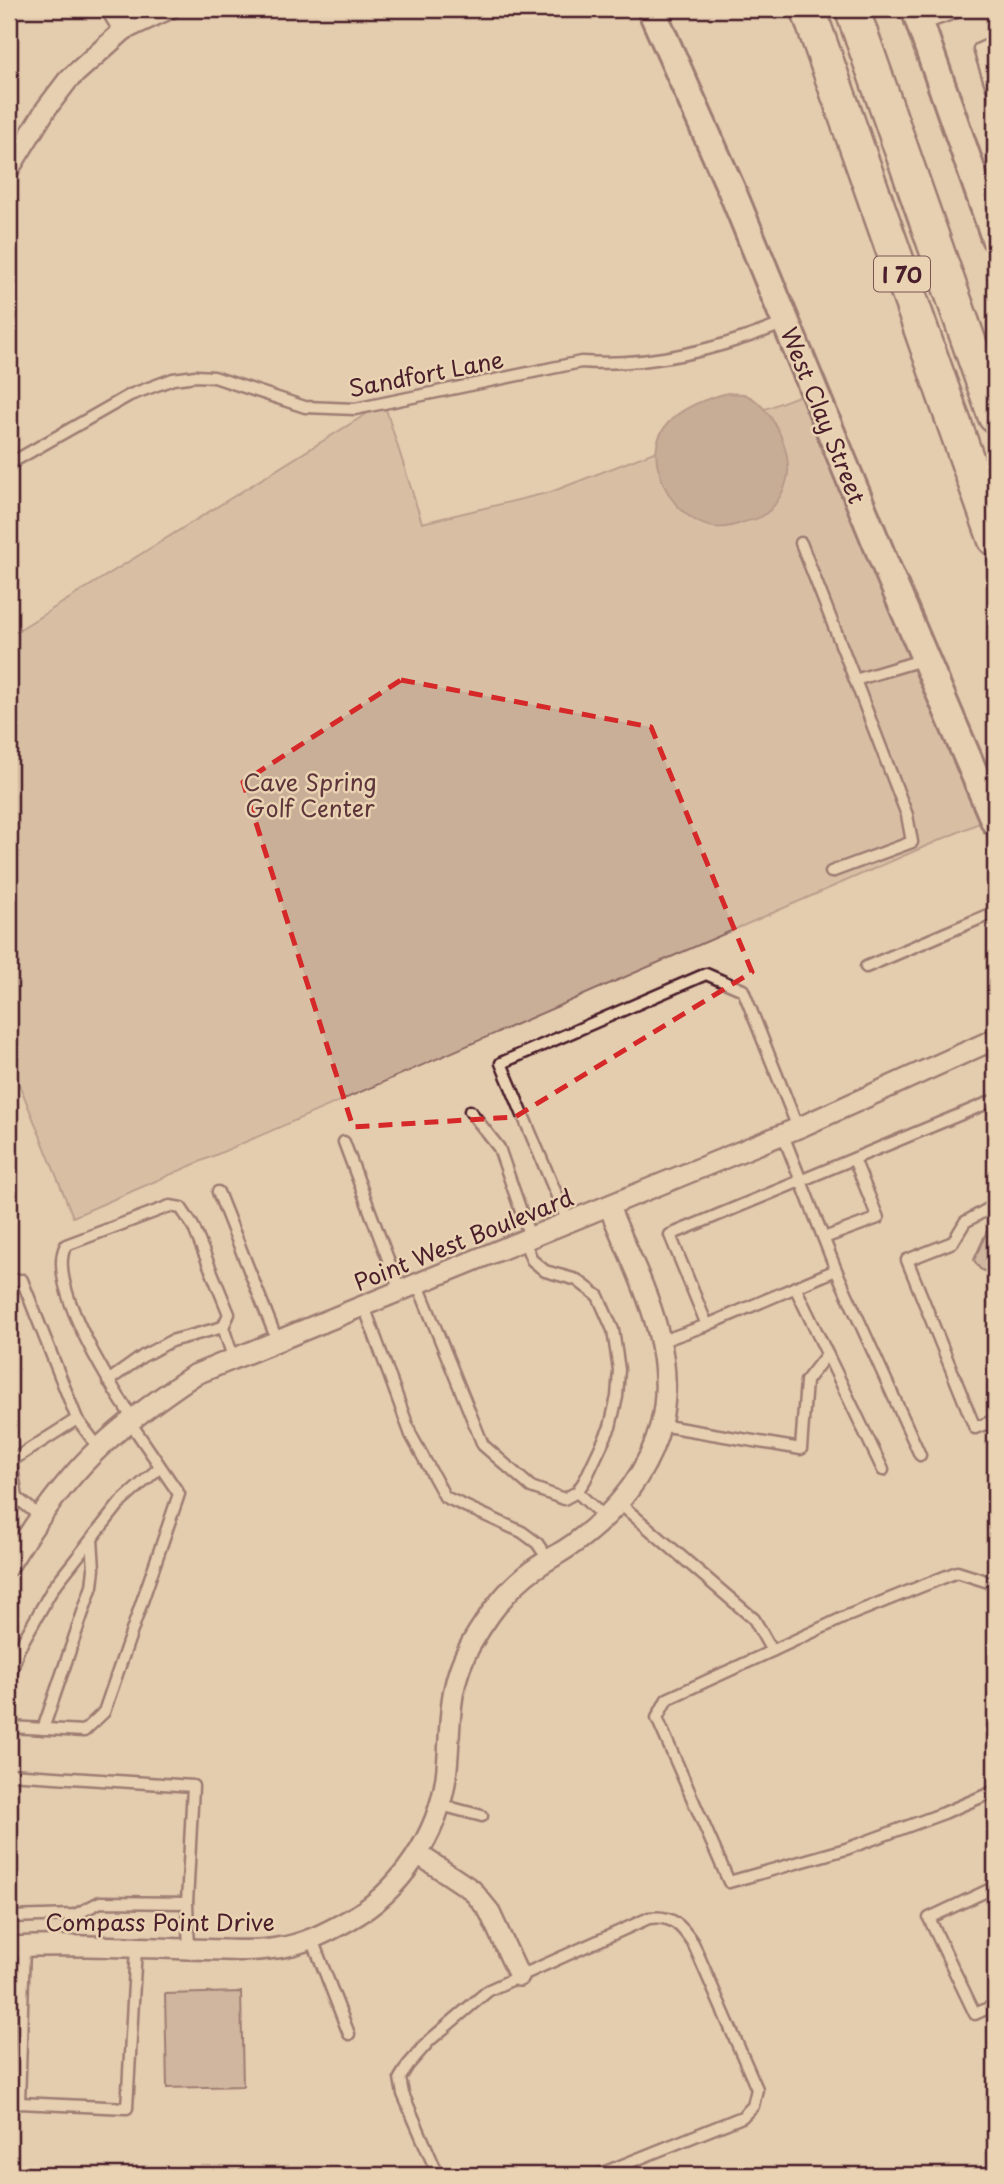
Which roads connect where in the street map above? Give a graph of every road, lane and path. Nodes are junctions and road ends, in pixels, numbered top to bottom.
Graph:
1 (111, 9) edge
2 (169, 9) edge
3 (651, 9) edge
4 (808, 9) edge
5 (852, 9) edge
6 (952, 9) edge
7 (917, 15) edge
8 (124, 30) junction
9 (995, 42) edge
10 (995, 97) edge
11 (9, 169) edge
12 (989, 200) edge
13 (995, 237) edge
14 (786, 322) junction
15 (995, 416) edge
16 (9, 464) edge
17 (995, 539) edge
18 (801, 543) dead end
19 (926, 659) junction
20 (855, 680) junction
21 (995, 822) edge
22 (831, 872) dead end
23 (995, 912) edge
24 (866, 967) dead end
25 (995, 1039) edge
26 (995, 1100) edge
27 (470, 1111) dead end
28 (790, 1131) junction
29 (344, 1142) dead end
30 (853, 1158) junction
31 (801, 1180) junction
32 (218, 1192) dead end
33 (995, 1205) edge
34 (609, 1207) junction
35 (569, 1222) junction
36 (527, 1238) junction
37 (824, 1238) junction
38 (836, 1270) junction
39 (9, 1280) edge
40 (795, 1287) junction
41 (409, 1289) junction
42 (364, 1306) junction
43 (707, 1325) junction
44 (223, 1327) junction
45 (277, 1340) junction
46 (662, 1341) junction
47 (827, 1354) junction
48 (233, 1357) junction
49 (108, 1381) junction
50 (77, 1419) junction
51 (131, 1420) junction
52 (995, 1420) edge
53 (660, 1425) junction
54 (99, 1448) junction
55 (920, 1455) dead end
56 (10, 1460) edge
57 (160, 1467) junction
58 (883, 1471) dead end
59 (577, 1492) junction
60 (619, 1503) junction
61 (41, 1517) junction
62 (605, 1518) junction
63 (92, 1539) junction
64 (548, 1559) junction
65 (9, 1565) edge
66 (995, 1584) edge
67 (772, 1651) junction
68 (9, 1681) edge
69 (9, 1727) edge
70 (43, 1729) junction
71 (9, 1774) edge
72 (995, 1791) edge
73 (441, 1805) junction
74 (482, 1816) dead end
75 (418, 1854) junction
76 (995, 1887) edge
77 (187, 1903) junction
78 (9, 1917) edge
79 (312, 1939) junction
80 (16, 1947) edge
81 (136, 1948) junction
82 (189, 1949) junction
83 (519, 1976) junction
84 (995, 2005) edge
85 (349, 2034) dead end
86 (438, 2175) edge
87 (598, 2175) edge

1 - 8 street
2 - 8 street
3 - 14 street, West Clay Street
4 - 17 highway, I 70
5 - 15 highway, I 70
6 - 7 street
7 - 12 street
8 - 11 street
9 - 10 lane
12 - 13 street
14 - 16 lane, Sandfort Lane
14 - 19 street, West Clay Street
18 - 20 lane
19 - 20 lane
19 - 21 street, West Clay Street
20 - 22 lane
23 - 24 lane
25 - 28 street, Point West Boulevard
26 - 30 lane
27 - 36 lane
28 - 31 lane
28 - 34 street, Point West Boulevard
28 - 35 lane
29 - 41 lane
30 - 31 lane
30 - 37 lane
31 - 37 lane
31 - 43 lane
32 - 45 lane
33 - 52 lane
34 - 35 street, Point West Boulevard
34 - 46 street, Compass Point Drive
35 - 36 street, Point West Boulevard
36 - 41 street, Point West Boulevard
36 - 59 lane
37 - 38 lane
38 - 40 lane
38 - 55 lane
39 - 50 lane
40 - 43 lane
40 - 47 lane
41 - 42 street, Point West Boulevard
41 - 59 lane
42 - 45 street, Point West Boulevard
42 - 64 lane
43 - 46 lane
44 - 48 lane
44 - 49 lane
44 - 49 lane
45 - 48 street, Point West Boulevard
46 - 53 street, Compass Point Drive
47 - 53 lane
47 - 58 lane
48 - 51 street, Point West Boulevard
49 - 51 lane
50 - 54 lane
50 - 56 lane
51 - 54 street, Point West Boulevard
51 - 57 lane
53 - 60 street, Compass Point Drive
54 - 61 street, Point West Boulevard
56 - 61 lane
57 - 63 lane
57 - 70 lane
59 - 62 lane
60 - 62 street, Compass Point Drive
60 - 67 lane
61 - 65 street, Point West Boulevard
62 - 64 street, Compass Point Drive
63 - 68 lane
63 - 70 lane
64 - 73 street, Compass Point Drive
66 - 67 lane
67 - 72 lane
69 - 70 lane
71 - 77 lane
73 - 74 lane
73 - 75 street, Compass Point Drive
75 - 79 street, Compass Point Drive
75 - 83 street
76 - 84 lane
77 - 78 lane
77 - 82 lane
79 - 82 street, Compass Point Drive
79 - 85 lane
80 - 81 street, Compass Point Drive
80 - 81 lane
81 - 82 street, Compass Point Drive
83 - 86 lane
83 - 87 lane

